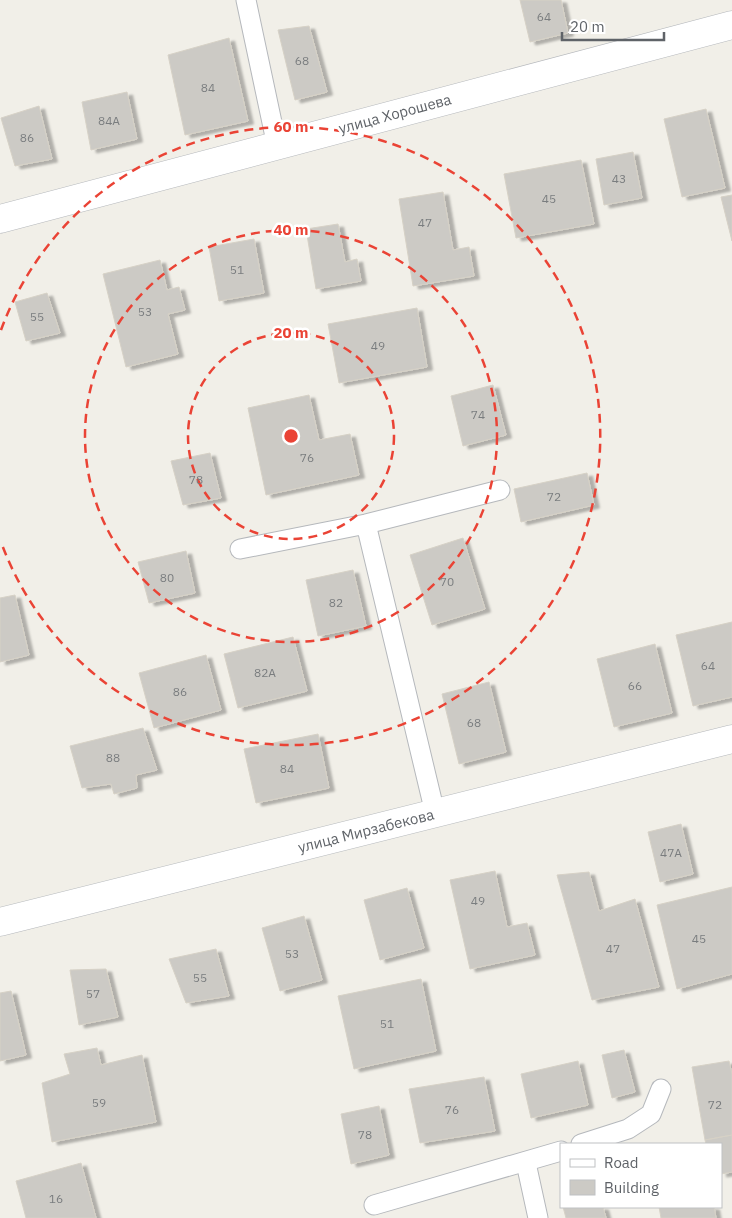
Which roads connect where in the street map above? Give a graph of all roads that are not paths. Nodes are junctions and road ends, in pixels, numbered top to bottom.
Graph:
1 (246, 0) edge
2 (732, 25) edge
3 (277, 146) junction
4 (0, 219) edge
5 (500, 490) dead end
6 (366, 524) junction
7 (240, 550) dead end
8 (732, 739) edge
9 (435, 813) junction
10 (0, 922) edge
11 (661, 1089) dead end
12 (584, 1143) edge
13 (560, 1151) edge
14 (526, 1163) junction
15 (374, 1205) dead end
16 (538, 1218) edge

1 - 3 lane
2 - 3 street, улица Хорошева
3 - 4 street, улица Хорошева
5 - 6 lane
6 - 7 lane
6 - 9 lane
8 - 9 street, улица Мирзабекова
9 - 10 street, улица Мирзабекова
11 - 12 lane
13 - 14 lane
14 - 15 lane
14 - 16 lane

